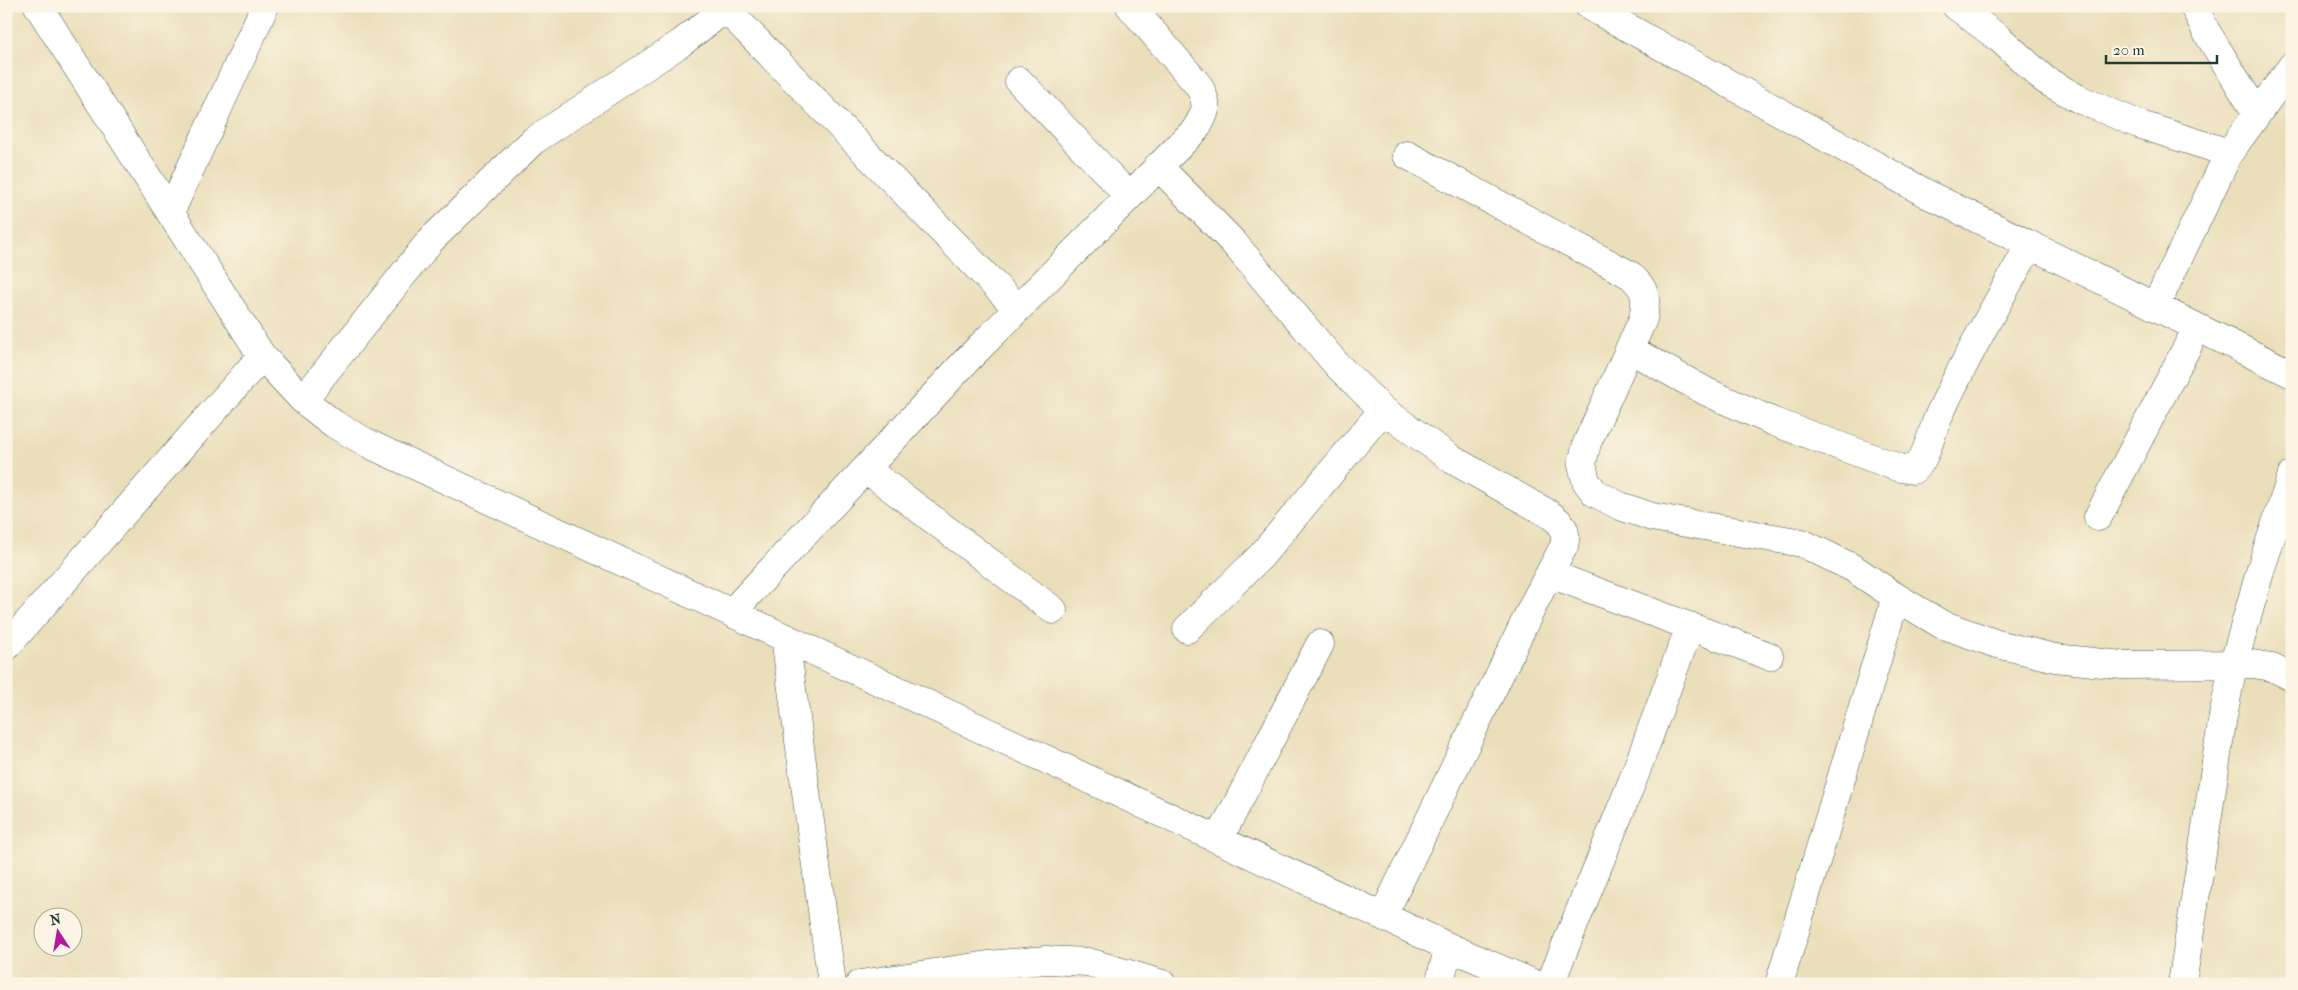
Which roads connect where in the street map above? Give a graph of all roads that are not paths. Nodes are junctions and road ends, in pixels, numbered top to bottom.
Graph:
1 (38, 6) edge
2 (265, 6) edge
3 (1130, 6) edge
4 (1589, 6) edge
5 (1956, 6) edge
6 (2194, 6) edge
7 (727, 7) edge
8 (2292, 66) edge
9 (1019, 81) dead end
10 (2257, 114) junction
11 (2229, 153) junction
12 (1407, 156) dead end
13 (1158, 166) junction
14 (1129, 196) junction
15 (171, 211) junction
16 (2030, 245) junction
17 (2155, 307) junction
18 (1018, 309) junction
19 (2197, 328) junction
20 (1629, 349) junction
21 (262, 356) junction
22 (2292, 374) edge
23 (303, 400) junction
24 (1383, 410) junction
25 (866, 469) junction
26 (2292, 475) edge
27 (2098, 517) dead end
28 (1550, 574) junction
29 (1896, 597) junction
30 (1053, 610) dead end
31 (732, 612) junction
32 (1690, 626) junction
33 (1187, 630) dead end
34 (785, 637) junction
35 (1320, 644) dead end
36 (6, 647) edge
37 (1769, 656) dead end
38 (2233, 666) junction
39 (2292, 677) edge
40 (1219, 839) junction
41 (1383, 916) junction
42 (1449, 947) junction
43 (832, 984) edge
44 (860, 984) edge
45 (1162, 984) edge
46 (1439, 984) edge
47 (1535, 984) edge
48 (1550, 984) edge
49 (1779, 984) edge
50 (2182, 984) edge

1 - 15 street
2 - 15 street
3 - 13 street
4 - 16 street
5 - 11 street
6 - 10 street
7 - 18 street
7 - 23 street
8 - 10 street
9 - 14 street
10 - 11 street
11 - 17 street
12 - 20 street
13 - 14 street
13 - 24 street
14 - 18 street
15 - 21 street
16 - 17 street
16 - 20 street
17 - 19 street
18 - 25 street
19 - 22 street
19 - 27 street
20 - 29 street
21 - 23 street
21 - 36 street
23 - 31 street
24 - 28 street
24 - 33 street
25 - 30 street
25 - 31 street
26 - 38 street
28 - 32 street
28 - 41 street
29 - 38 street
29 - 49 street
31 - 34 street
32 - 37 street
32 - 48 street
34 - 40 street
34 - 43 street
35 - 40 street
38 - 39 street
38 - 50 street
40 - 41 street
41 - 42 street
42 - 46 street
42 - 47 street
44 - 45 street

